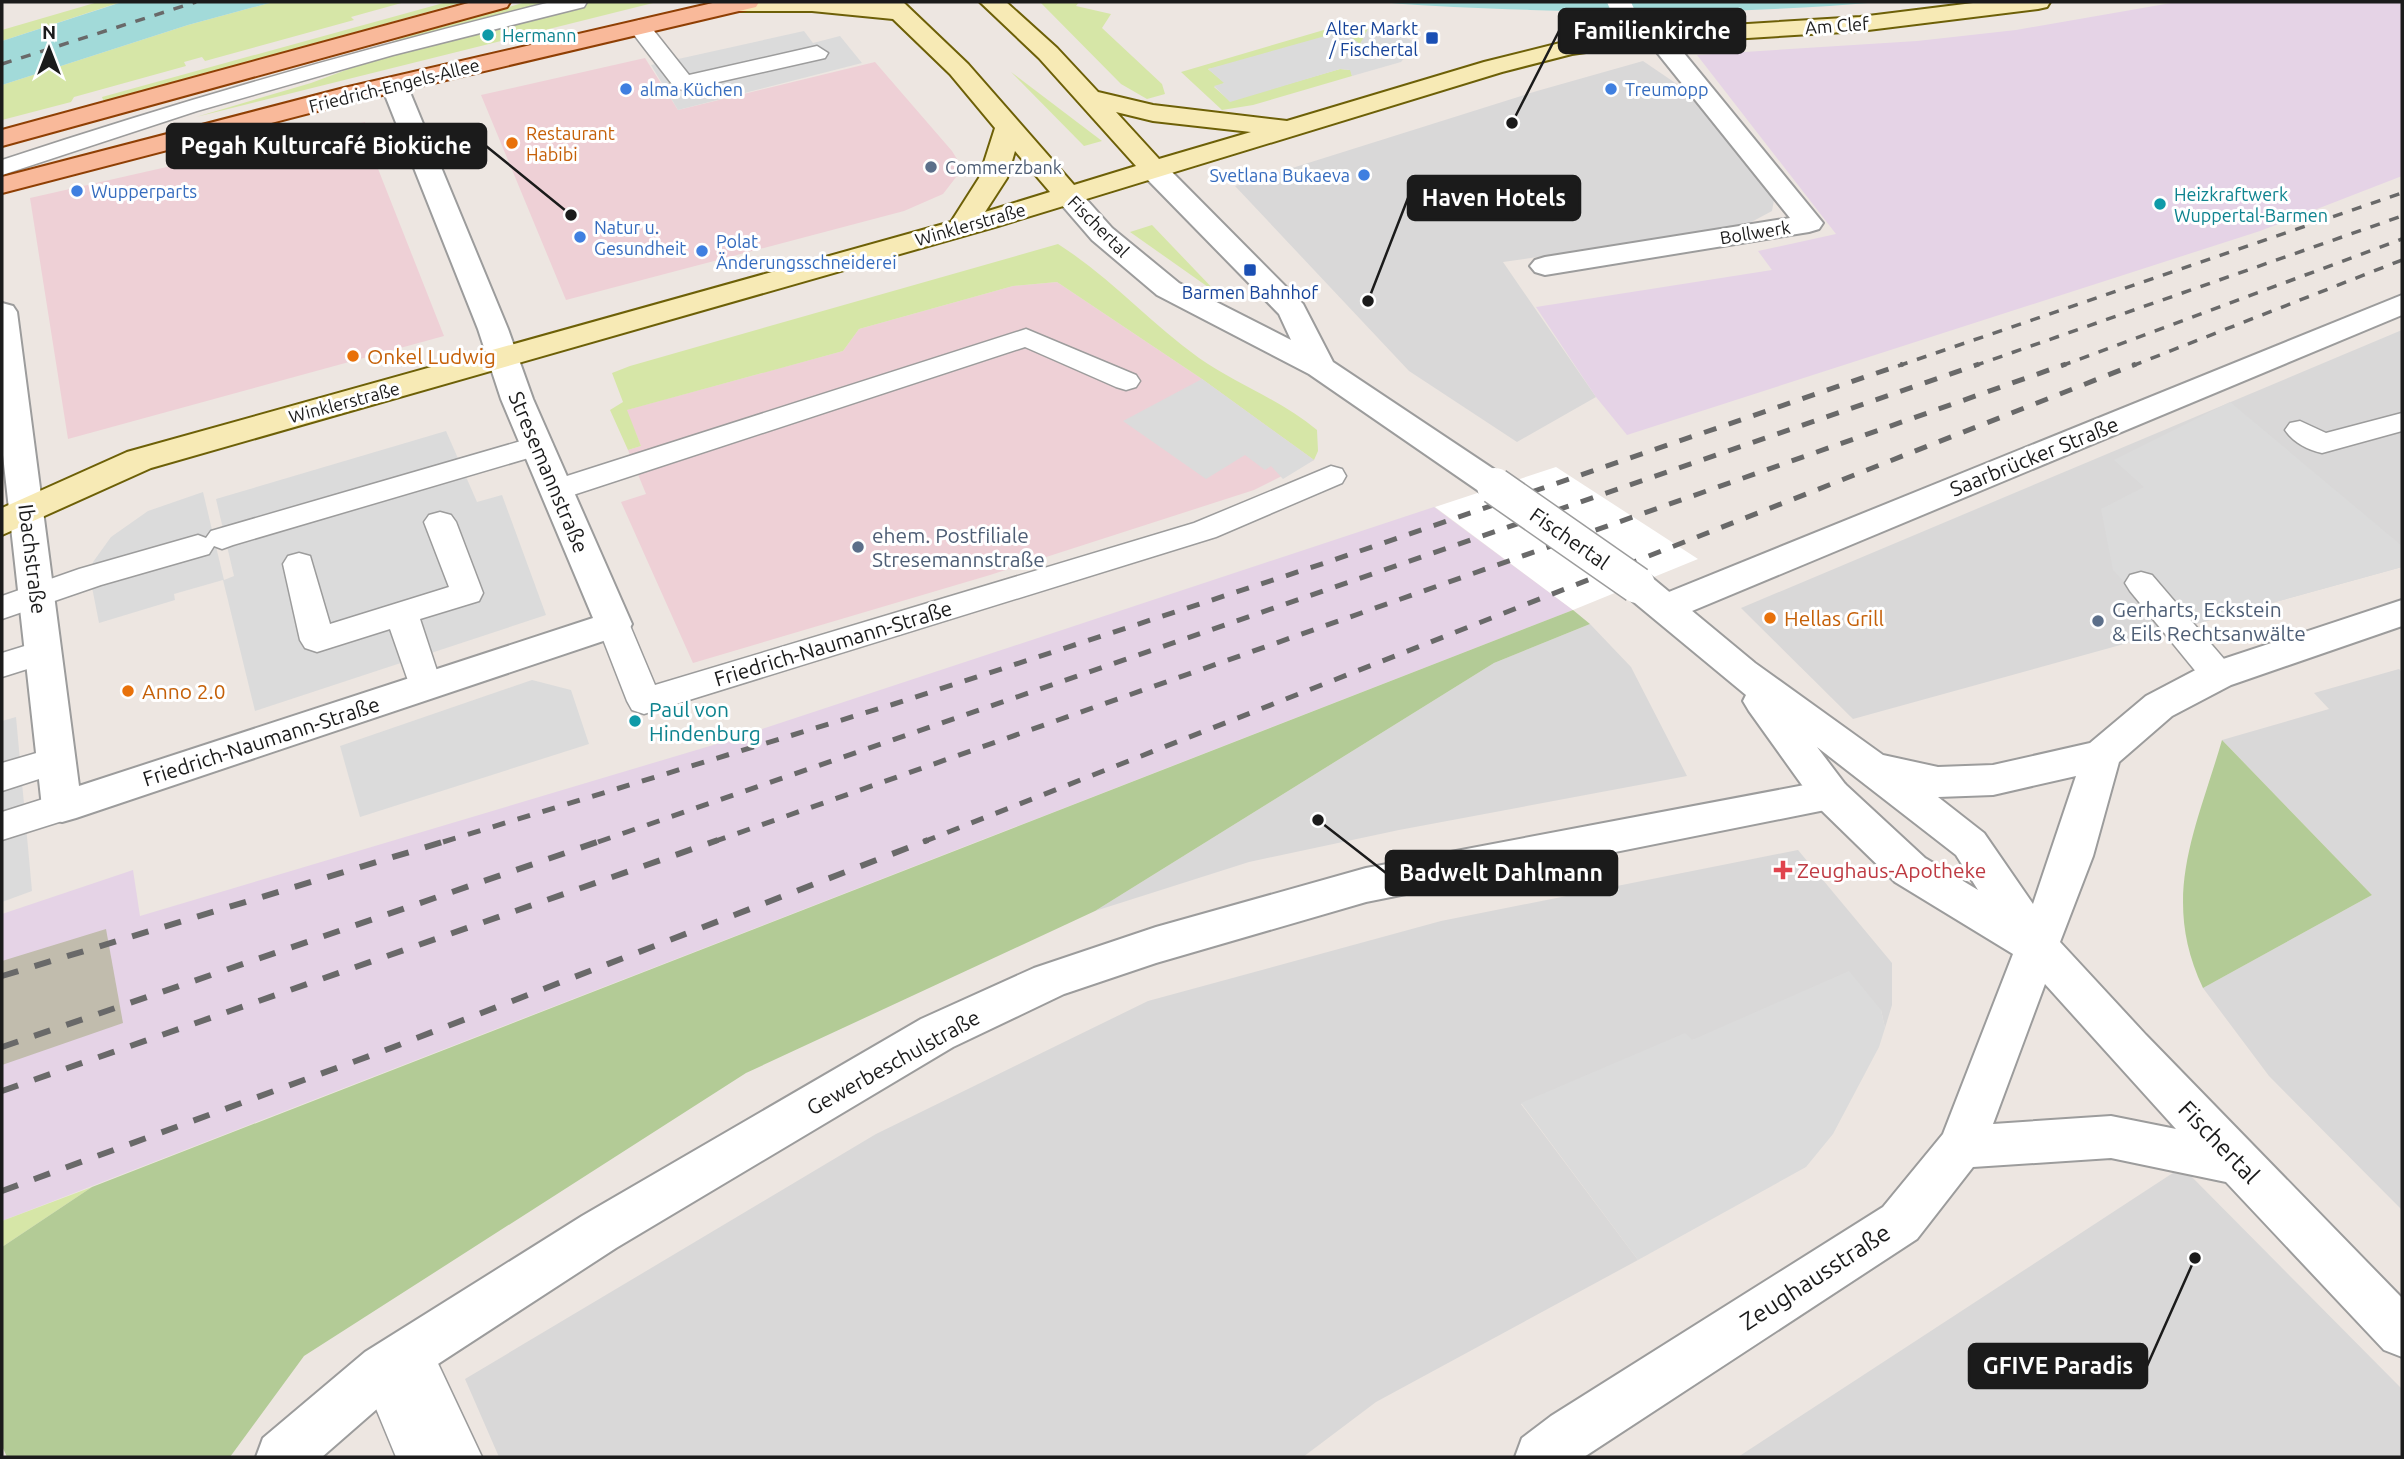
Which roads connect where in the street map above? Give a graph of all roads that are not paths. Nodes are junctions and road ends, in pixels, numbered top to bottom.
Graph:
1 (498, 2) edge
2 (576, 2) edge
3 (2038, 2) edge
4 (741, 3) edge
5 (896, 7) edge
6 (1005, 7) edge
7 (639, 27) junction
8 (1646, 36) junction
9 (817, 53) dead end
10 (394, 85) junction
11 (1090, 98) junction
12 (189, 106) junction
13 (1009, 127) junction
14 (1289, 128) junction
15 (2, 138) edge
16 (2, 155) edge
17 (2, 168) edge
18 (1155, 171) junction
19 (2, 186) edge
20 (1068, 196) junction
21 (962, 226) junction
22 (1545, 266) dead end
23 (2402, 304) edge
24 (2, 312) edge
25 (4, 352) edge
26 (504, 359) junction
27 (1320, 368) junction
28 (1126, 381) dead end
29 (2402, 422) edge
30 (2300, 430) dead end
31 (538, 445) junction
32 (1331, 476) dead end
33 (556, 489) junction
34 (10, 515) edge
35 (440, 522) dead end
36 (299, 564) dead end
37 (2141, 583) dead end
38 (37, 598) junction
39 (1667, 607) junction
40 (2, 608) edge
41 (2402, 613) edge
42 (402, 614) junction
43 (614, 624) junction
44 (44, 652) junction
45 (2, 665) edge
46 (1742, 673) junction
47 (2218, 675) junction
48 (425, 686) junction
49 (1856, 755) junction
50 (2102, 755) junction
51 (57, 760) junction
52 (2, 777) edge
53 (1831, 795) junction
54 (62, 807) junction
55 (2, 826) edge
56 (2039, 948) junction
57 (1961, 1147) junction
58 (2239, 1163) junction
59 (2402, 1333) edge
60 (397, 1362) junction
61 (1561, 1450) edge
62 (282, 1457) edge
63 (420, 1457) edge
64 (458, 1457) edge

1 - 15 main road
2 - 12 lane
3 - 8 main road, Am Clef
4 - 5 main road
4 - 7 main road, Friedrich-Engels-Allee
5 - 13 main road, Fischertal
6 - 11 main road
7 - 9 lane
7 - 10 main road, Friedrich-Engels-Allee
8 - 14 main road, Winklerstraße
8 - 22 street, Bollwerk
10 - 19 main road, Friedrich-Engels-Allee
10 - 26 street, Stresemannstraße
11 - 14 main road
11 - 18 main road
12 - 16 lane
12 - 17 lane
13 - 20 main road, Fischertal
13 - 21 main road
14 - 18 main road, Winklerstraße
18 - 20 main road, Winklerstraße
18 - 27 street
20 - 21 main road, Winklerstraße
20 - 27 street, Fischertal
21 - 26 main road, Winklerstraße
23 - 39 street, Saarbrücker Straße
24 - 25 street, Ibachstraße
25 - 34 street, Ibachstraße
26 - 31 street, Stresemannstraße
26 - 34 main road, Winklerstraße
27 - 39 street, Fischertal, bridge
28 - 33 lane
29 - 30 lane
31 - 33 street, Stresemannstraße
31 - 38 lane
32 - 43 lane, Friedrich-Naumann-Straße
33 - 43 street, Stresemannstraße
34 - 38 street, Ibachstraße
35 - 42 lane
36 - 42 lane
37 - 47 lane
38 - 40 lane
38 - 44 street, Ibachstraße
39 - 46 street, Fischertal
41 - 47 street
42 - 48 lane
43 - 48 street, Friedrich-Naumann-Straße
44 - 45 lane
44 - 51 street, Ibachstraße
46 - 49 street, Fischertal
46 - 53 street, Fischertal
47 - 50 street
48 - 54 street, Friedrich-Naumann-Straße
49 - 50 street
49 - 56 street, Fischertal
50 - 56 street
51 - 52 lane
51 - 54 street, Ibachstraße
53 - 56 street, Fischertal
53 - 60 street, Gewerbeschulstraße
54 - 55 lane
56 - 57 street, Zeughausstraße
56 - 58 street, Fischertal
57 - 58 street
57 - 61 street, Zeughausstraße
58 - 59 street, Fischertal
60 - 62 street, Gewerbeschulstraße
60 - 63 lane
60 - 64 lane

